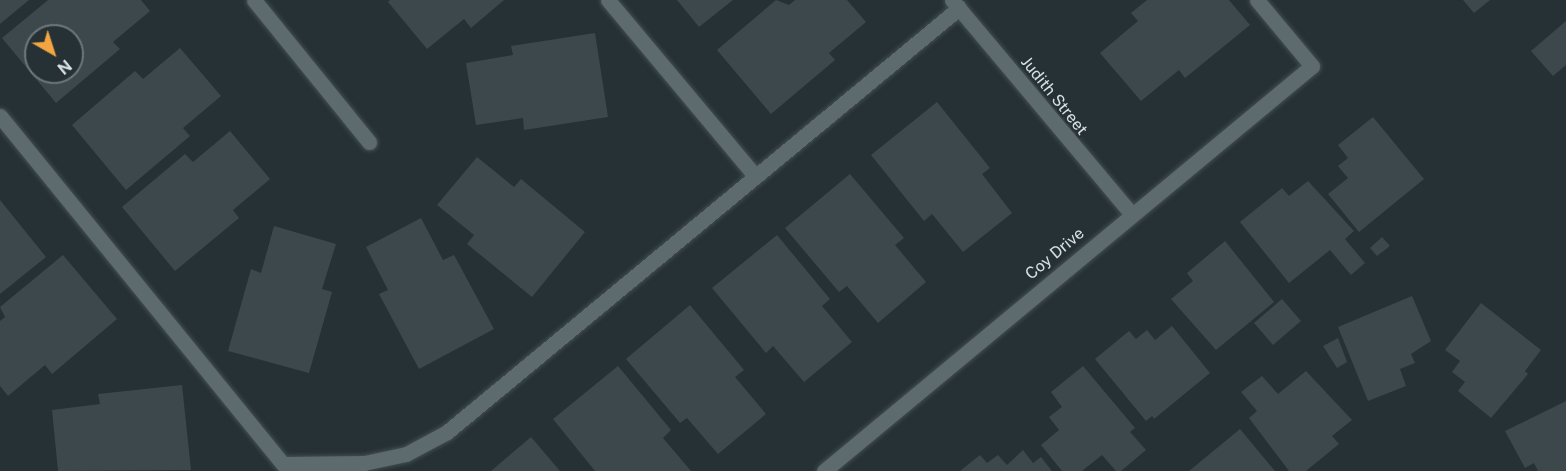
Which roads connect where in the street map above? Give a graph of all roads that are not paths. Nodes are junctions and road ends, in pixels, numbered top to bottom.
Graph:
1 (254, 0) edge
2 (608, 0) edge
3 (1257, 0) edge
4 (955, 4) edge
5 (0, 116) edge
6 (369, 142) dead end
7 (755, 176) junction
8 (1131, 213) junction
9 (283, 468) edge
10 (824, 471) edge

1 - 6 street
2 - 7 street
3 - 8 street, Coy Drive
4 - 7 street
4 - 8 street, Judith Street
5 - 9 street
7 - 9 street
8 - 10 street, Coy Drive

